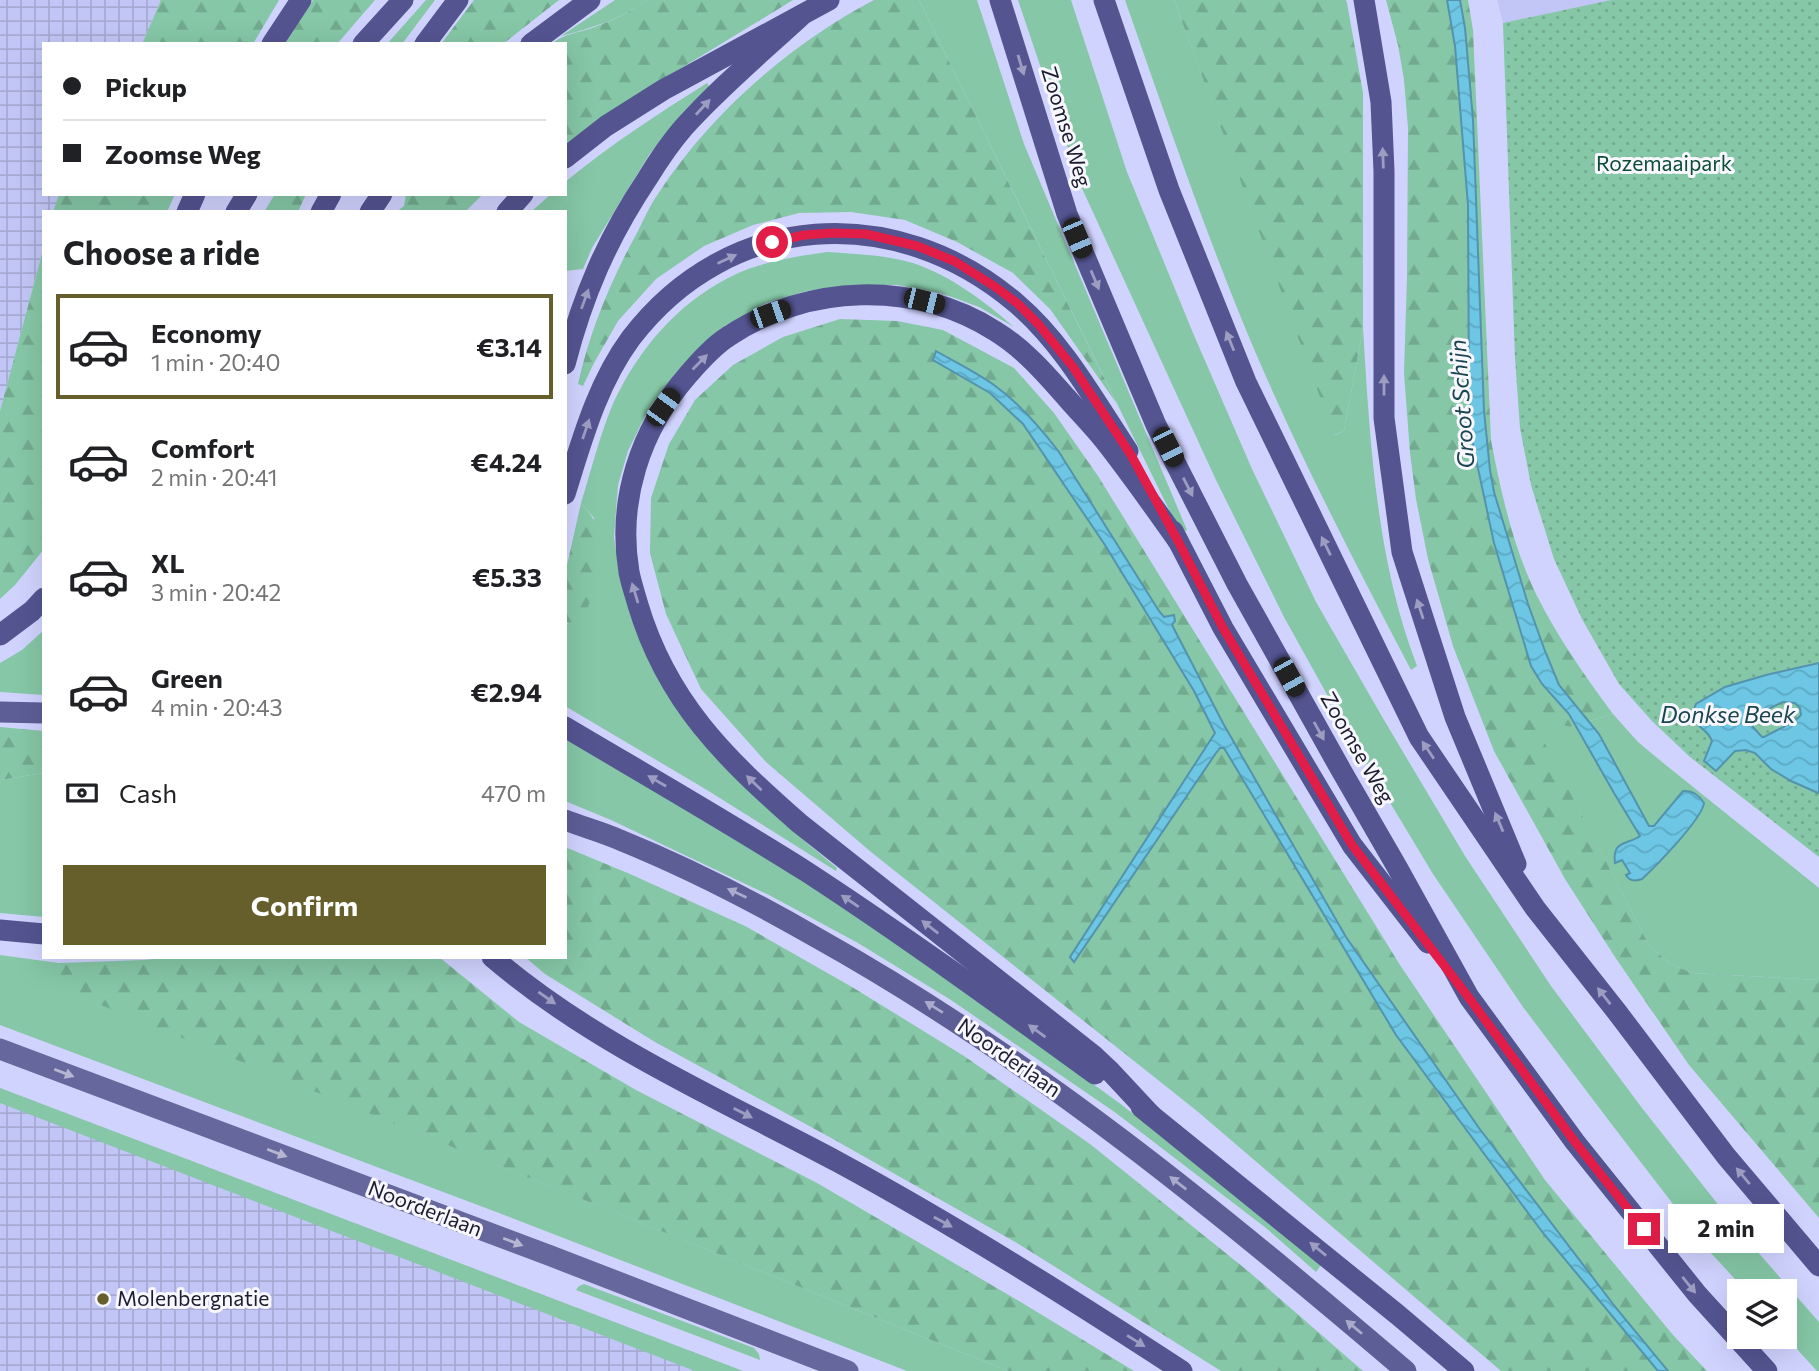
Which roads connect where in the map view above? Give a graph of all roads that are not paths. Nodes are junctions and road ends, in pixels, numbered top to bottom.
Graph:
1 (301, 0) edge
2 (403, 0) edge
3 (458, 0) edge
4 (590, 0) edge
5 (829, 0) edge
6 (1000, 0) edge
7 (1104, 0) edge
8 (1364, 0) edge
9 (801, 16) junction
10 (273, 42) edge
11 (365, 42) edge
12 (426, 42) edge
13 (534, 42) edge
14 (567, 156) edge
15 (521, 196) edge
16 (509, 210) edge
17 (567, 357) edge
18 (567, 488) edge
19 (1178, 541) junction
20 (42, 600) edge
21 (0, 635) edge
22 (0, 712) edge
23 (42, 713) edge
24 (567, 728) edge
25 (567, 821) edge
26 (1535, 908) junction
27 (0, 930) edge
28 (42, 934) edge
29 (494, 959) edge
30 (1469, 998) junction
31 (0, 1049) edge
32 (1151, 1115) junction
33 (1819, 1266) edge
34 (848, 1371) edge
35 (1182, 1371) edge
36 (1406, 1371) edge
37 (1464, 1371) edge
38 (1767, 1371) edge

1 - 10 highway
2 - 11 highway
3 - 12 highway
4 - 13 highway
5 - 9 highway
6 -> 30 highway, Zoomse Weg
26 -> 7 highway
26 -> 8 highway
9 - 14 highway
17 -> 9 highway
15 - 16 highway
18 -> 19 highway
19 - 30 highway
32 -> 19 highway
20 - 21 highway
22 - 23 highway
32 -> 24 highway
36 -> 25 highway, Noorderlaan
33 -> 26 highway
27 - 28 highway
29 -> 35 highway
30 -> 38 highway, Zoomse Weg
31 -> 34 main road, Noorderlaan
37 -> 32 highway

